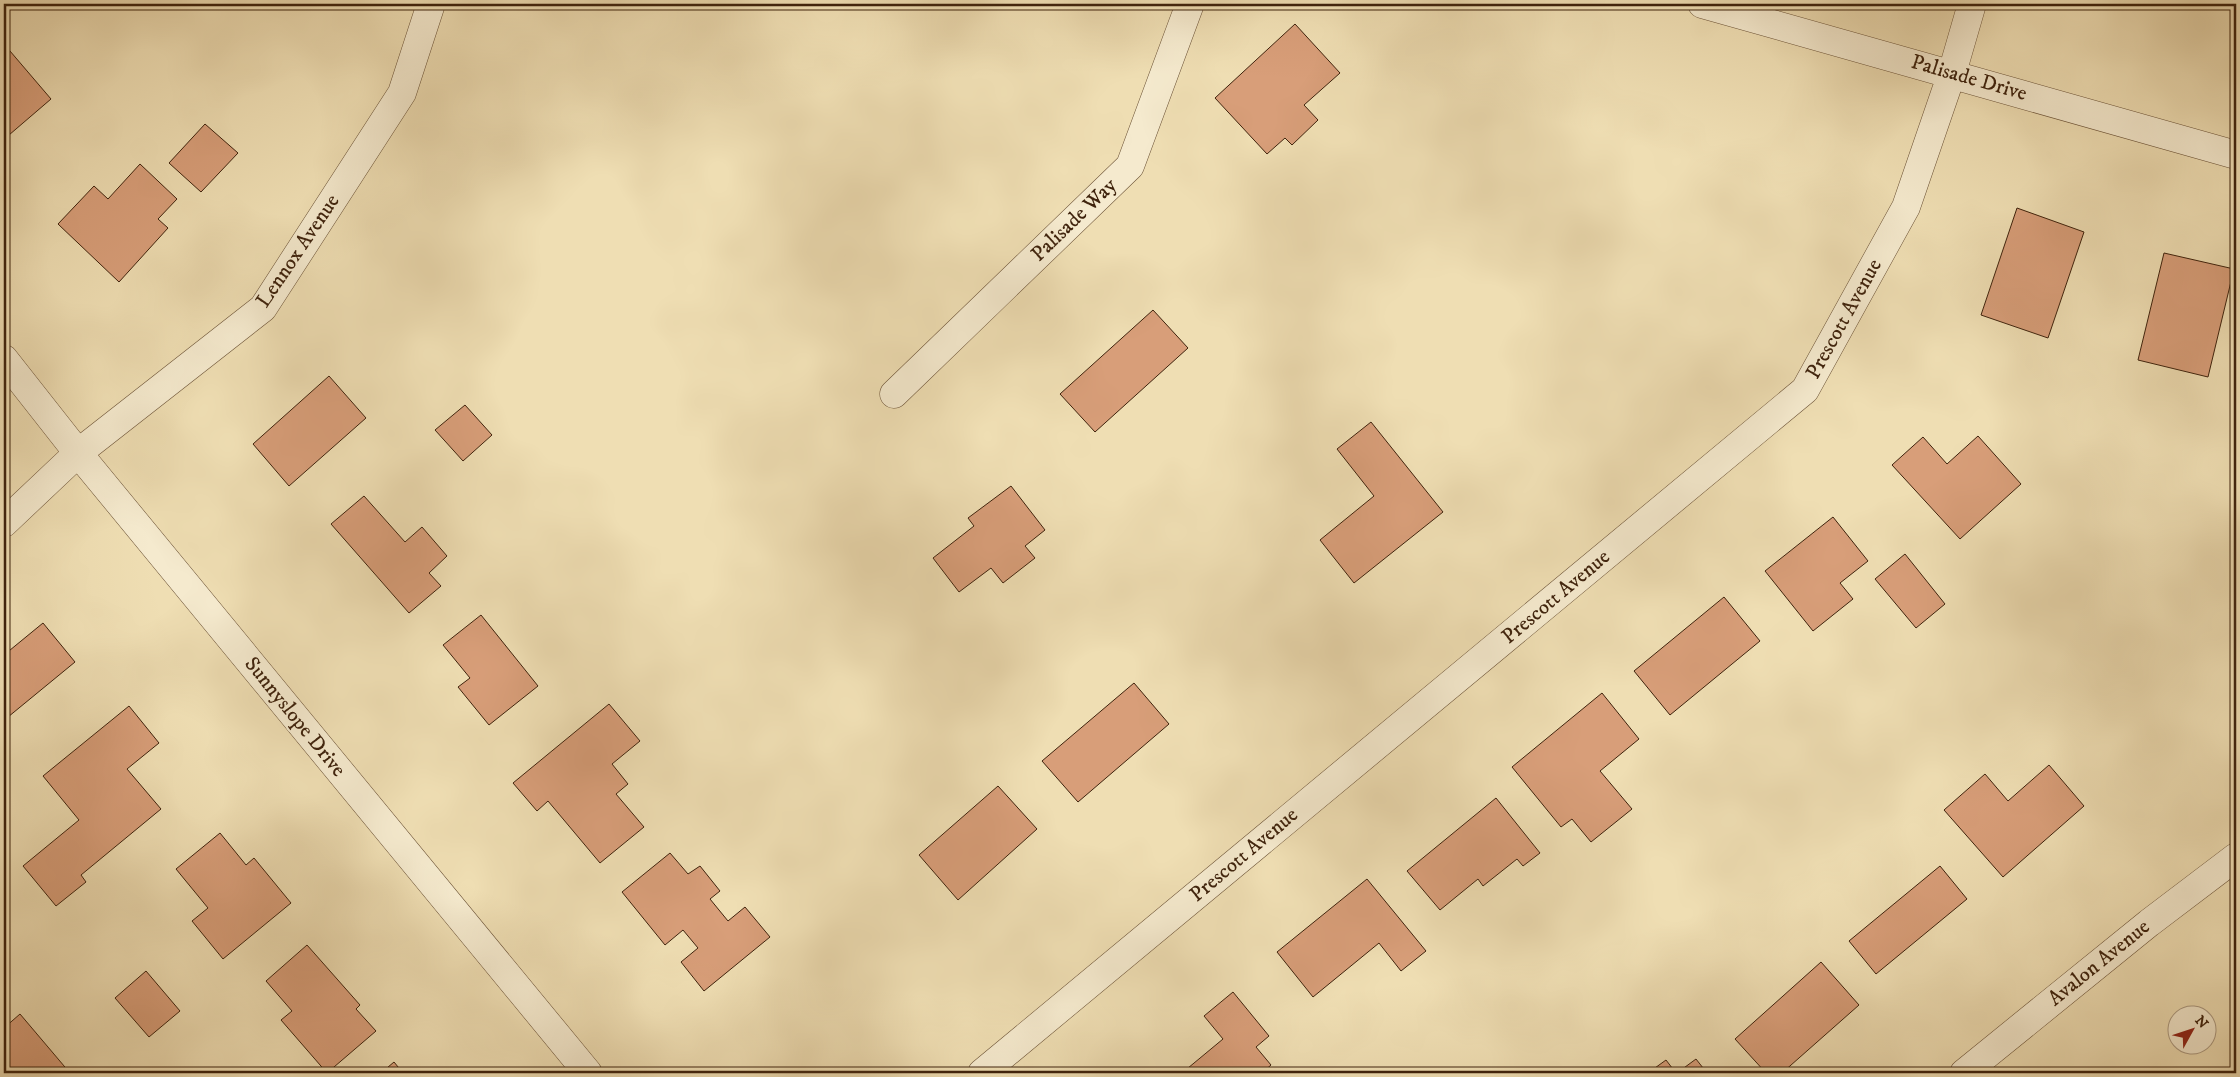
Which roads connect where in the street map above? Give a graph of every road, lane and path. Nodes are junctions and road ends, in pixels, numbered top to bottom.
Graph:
1 (432, 4) edge
2 (1190, 4) edge
3 (1702, 4) edge
4 (1972, 4) edge
5 (1952, 73) junction
6 (2236, 155) edge
7 (4, 359) edge
8 (894, 394) dead end
9 (78, 453) junction
10 (4, 523) edge
11 (2236, 857) edge
12 (588, 1073) edge
13 (982, 1073) edge
14 (1964, 1073) edge

1 - 9 street, Lennox Avenue
2 - 8 street, Palisade Way
3 - 5 street, Palisade Drive
4 - 5 street, Prescott Avenue
5 - 6 street, Palisade Drive
5 - 13 street, Prescott Avenue
7 - 9 street, Sunnyslope Drive
9 - 10 street, Lennox Avenue
9 - 12 street, Sunnyslope Drive
11 - 14 street, Avalon Avenue

